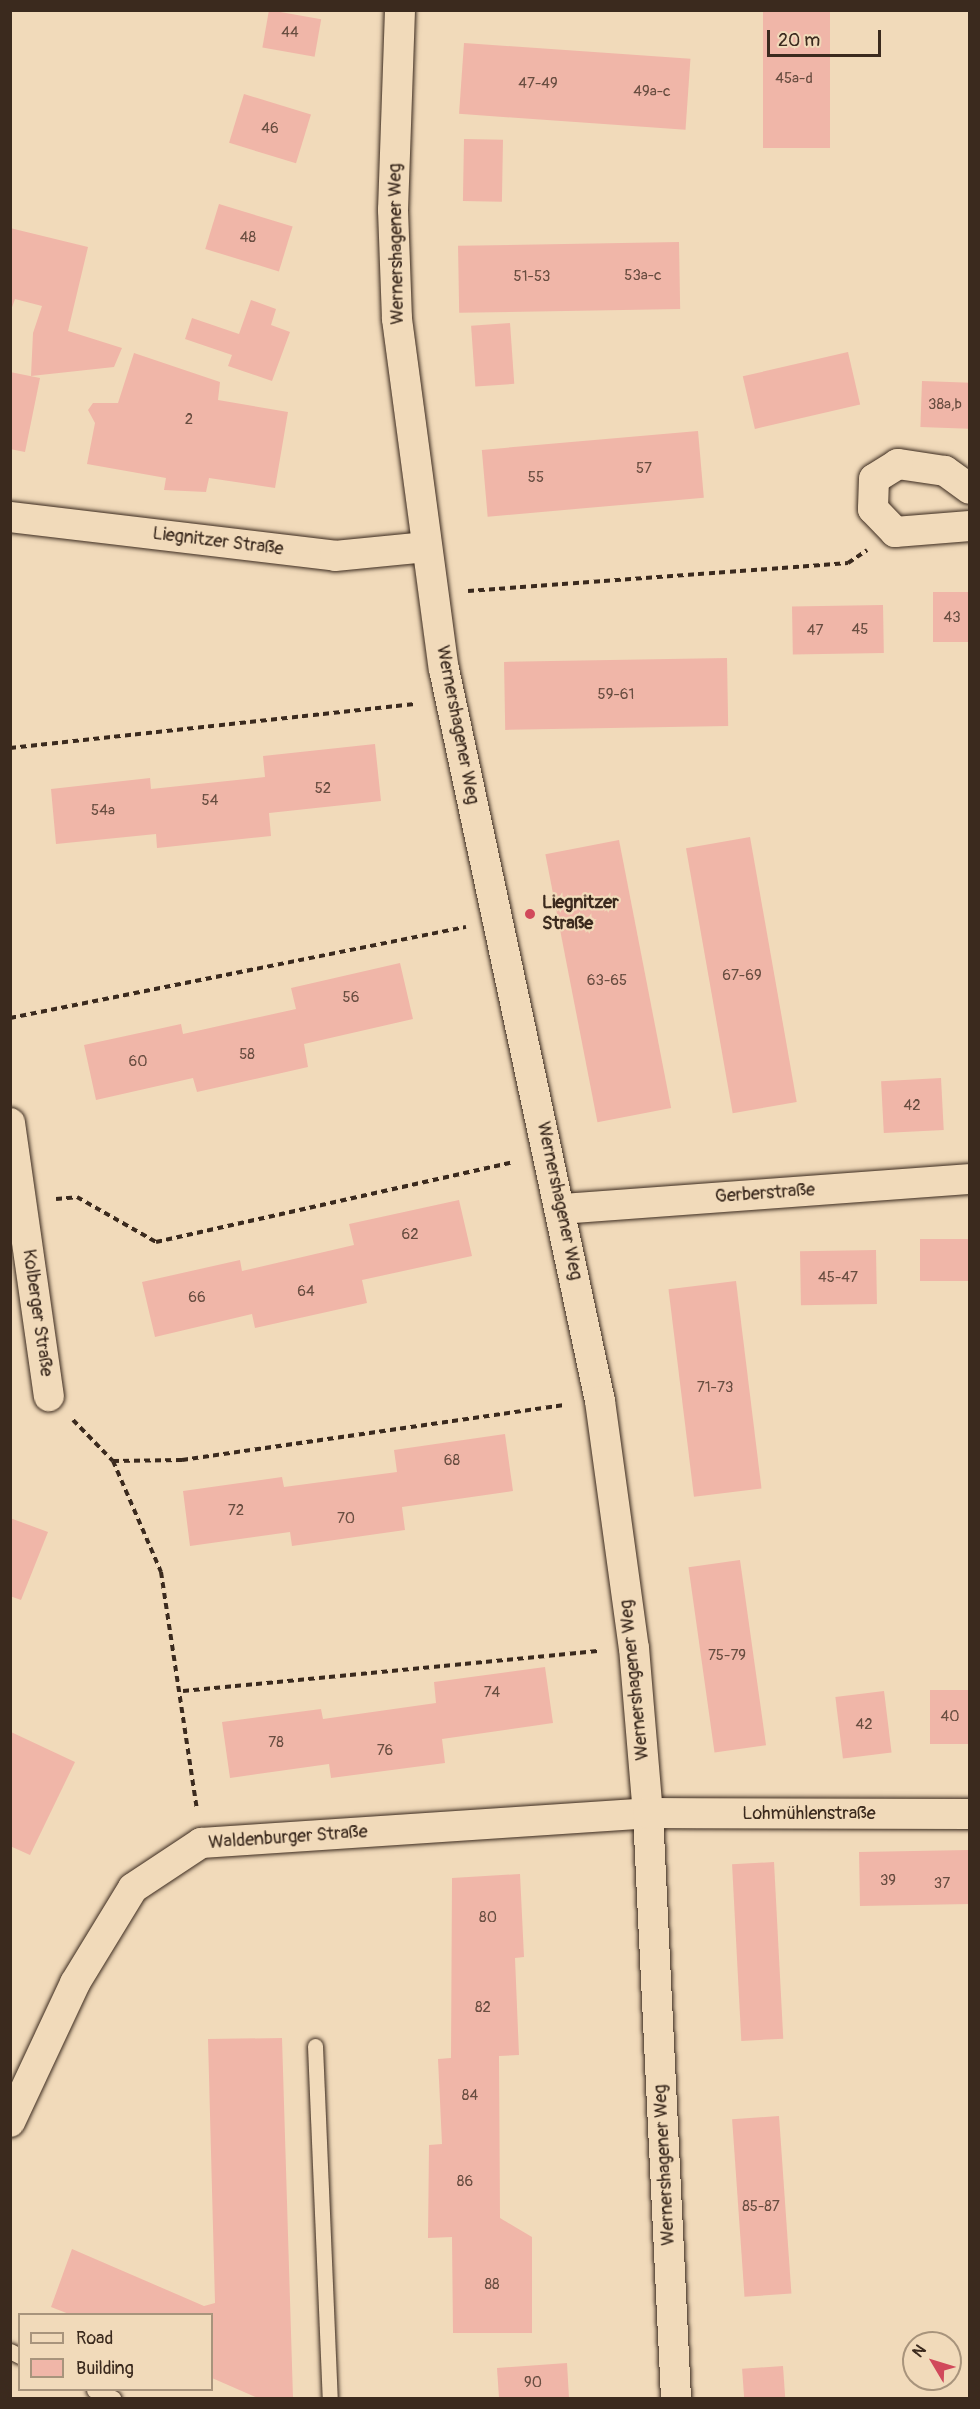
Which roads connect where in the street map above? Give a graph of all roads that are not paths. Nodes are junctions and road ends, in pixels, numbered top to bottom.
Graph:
1 (400, 10) edge
2 (969, 489) edge
3 (10, 517) edge
4 (969, 526) edge
5 (427, 547) junction
6 (10, 1123) edge
7 (969, 1179) edge
8 (561, 1209) junction
9 (49, 1396) road end
10 (648, 1814) junction
11 (969, 1814) edge
12 (315, 2046) dead end
13 (10, 2122) edge
14 (96, 2391) edge
15 (113, 2398) edge
16 (330, 2398) edge
17 (676, 2398) edge

1 - 5 street, Wernershagener Weg
2 - 4 street
3 - 5 street, Liegnitzer Straße
5 - 8 street, Wernershagener Weg
6 - 9 street, Kolberger Straße
7 - 8 street, Gerberstraße
8 - 10 street, Wernershagener Weg
10 - 11 street, Lohmühlenstraße
10 - 13 street, Waldenburger Straße
10 - 17 street, Wernershagener Weg
12 - 16 lane
14 - 15 lane

